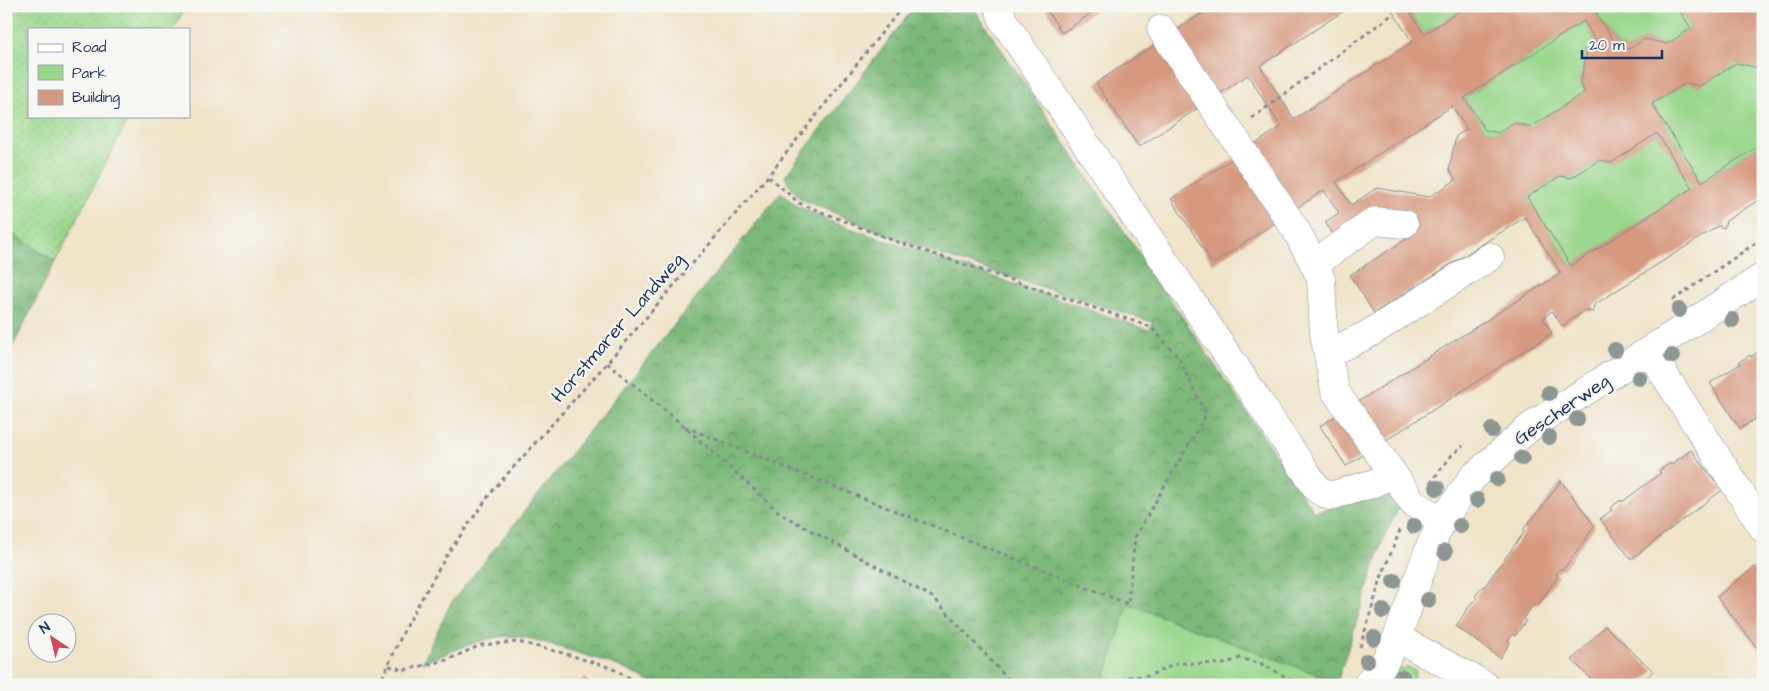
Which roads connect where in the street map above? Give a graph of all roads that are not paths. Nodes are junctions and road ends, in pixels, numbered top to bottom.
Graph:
1 (998, 6) edge
2 (1161, 29) dead end
3 (1404, 224) dead end
4 (1490, 257) dead end
5 (1314, 264) junction
6 (1763, 277) edge
7 (1649, 351) junction
8 (1328, 353) junction
9 (1392, 472) junction
10 (1760, 520) edge
11 (1442, 521) junction
12 (1397, 638) junction
13 (1367, 685) edge
14 (1485, 685) edge

1 - 9 street
2 - 5 street
3 - 5 street
4 - 8 street
5 - 8 street
6 - 7 street, Gescherweg
7 - 10 street
7 - 11 street, Gescherweg
8 - 9 street
9 - 11 street
11 - 12 street, Gescherweg
12 - 13 street, Gescherweg
12 - 14 street

